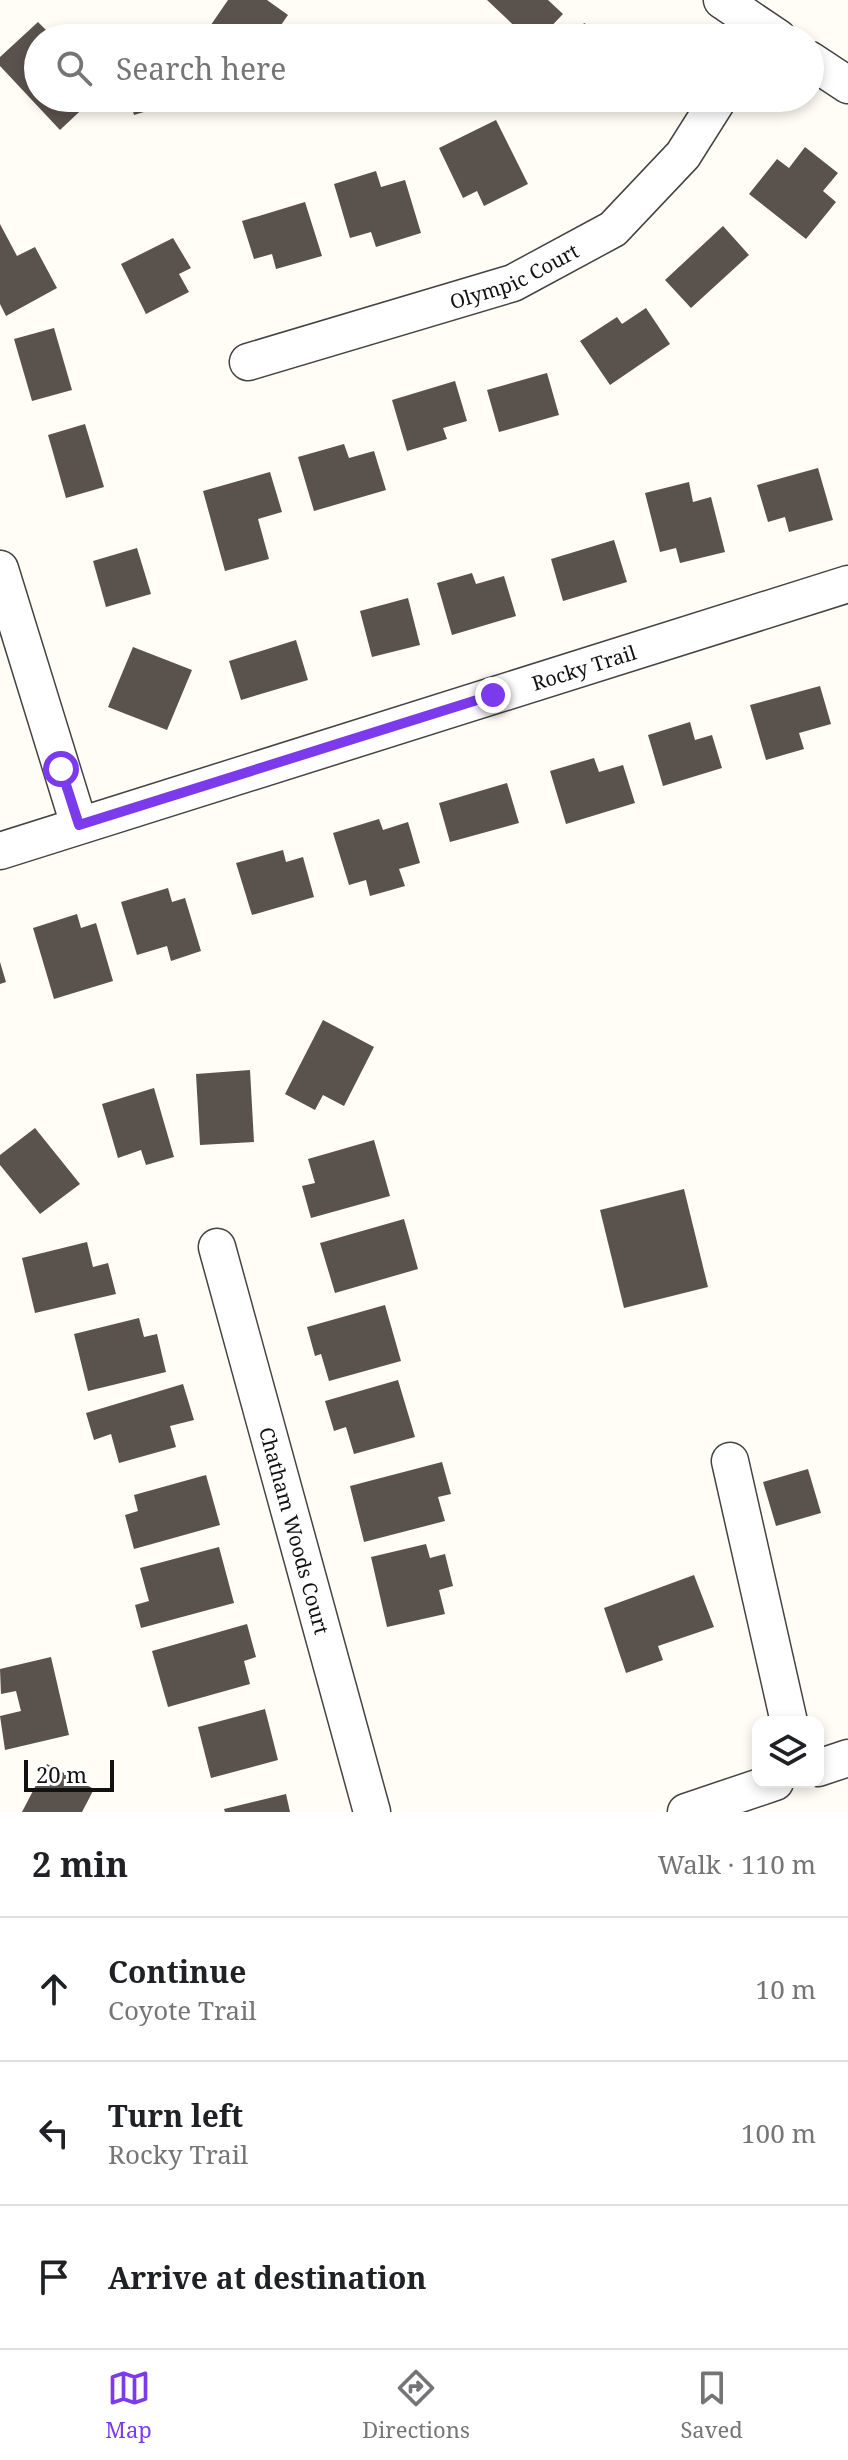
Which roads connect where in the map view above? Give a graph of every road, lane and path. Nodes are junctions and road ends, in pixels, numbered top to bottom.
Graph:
1 (722, 0) edge
2 (752, 24) edge
3 (824, 69) edge
4 (848, 85) edge
5 (710, 112) edge
6 (248, 362) dead end
7 (0, 569) edge
8 (848, 584) edge
9 (79, 825) junction
10 (0, 851) edge
11 (217, 1247) dead end
12 (730, 1461) dead end
13 (788, 1716) edge
14 (848, 1758) edge
15 (824, 1766) edge
16 (757, 1788) edge
17 (372, 1812) edge
18 (686, 1812) edge

1 - 2 street
3 - 4 street
5 - 6 street, Olympic Court
7 - 9 street
8 - 9 street, Rocky Trail
9 - 10 street, Rocky Trail
11 - 17 street, Chatham Woods Court
12 - 13 street
14 - 15 street
16 - 18 street

